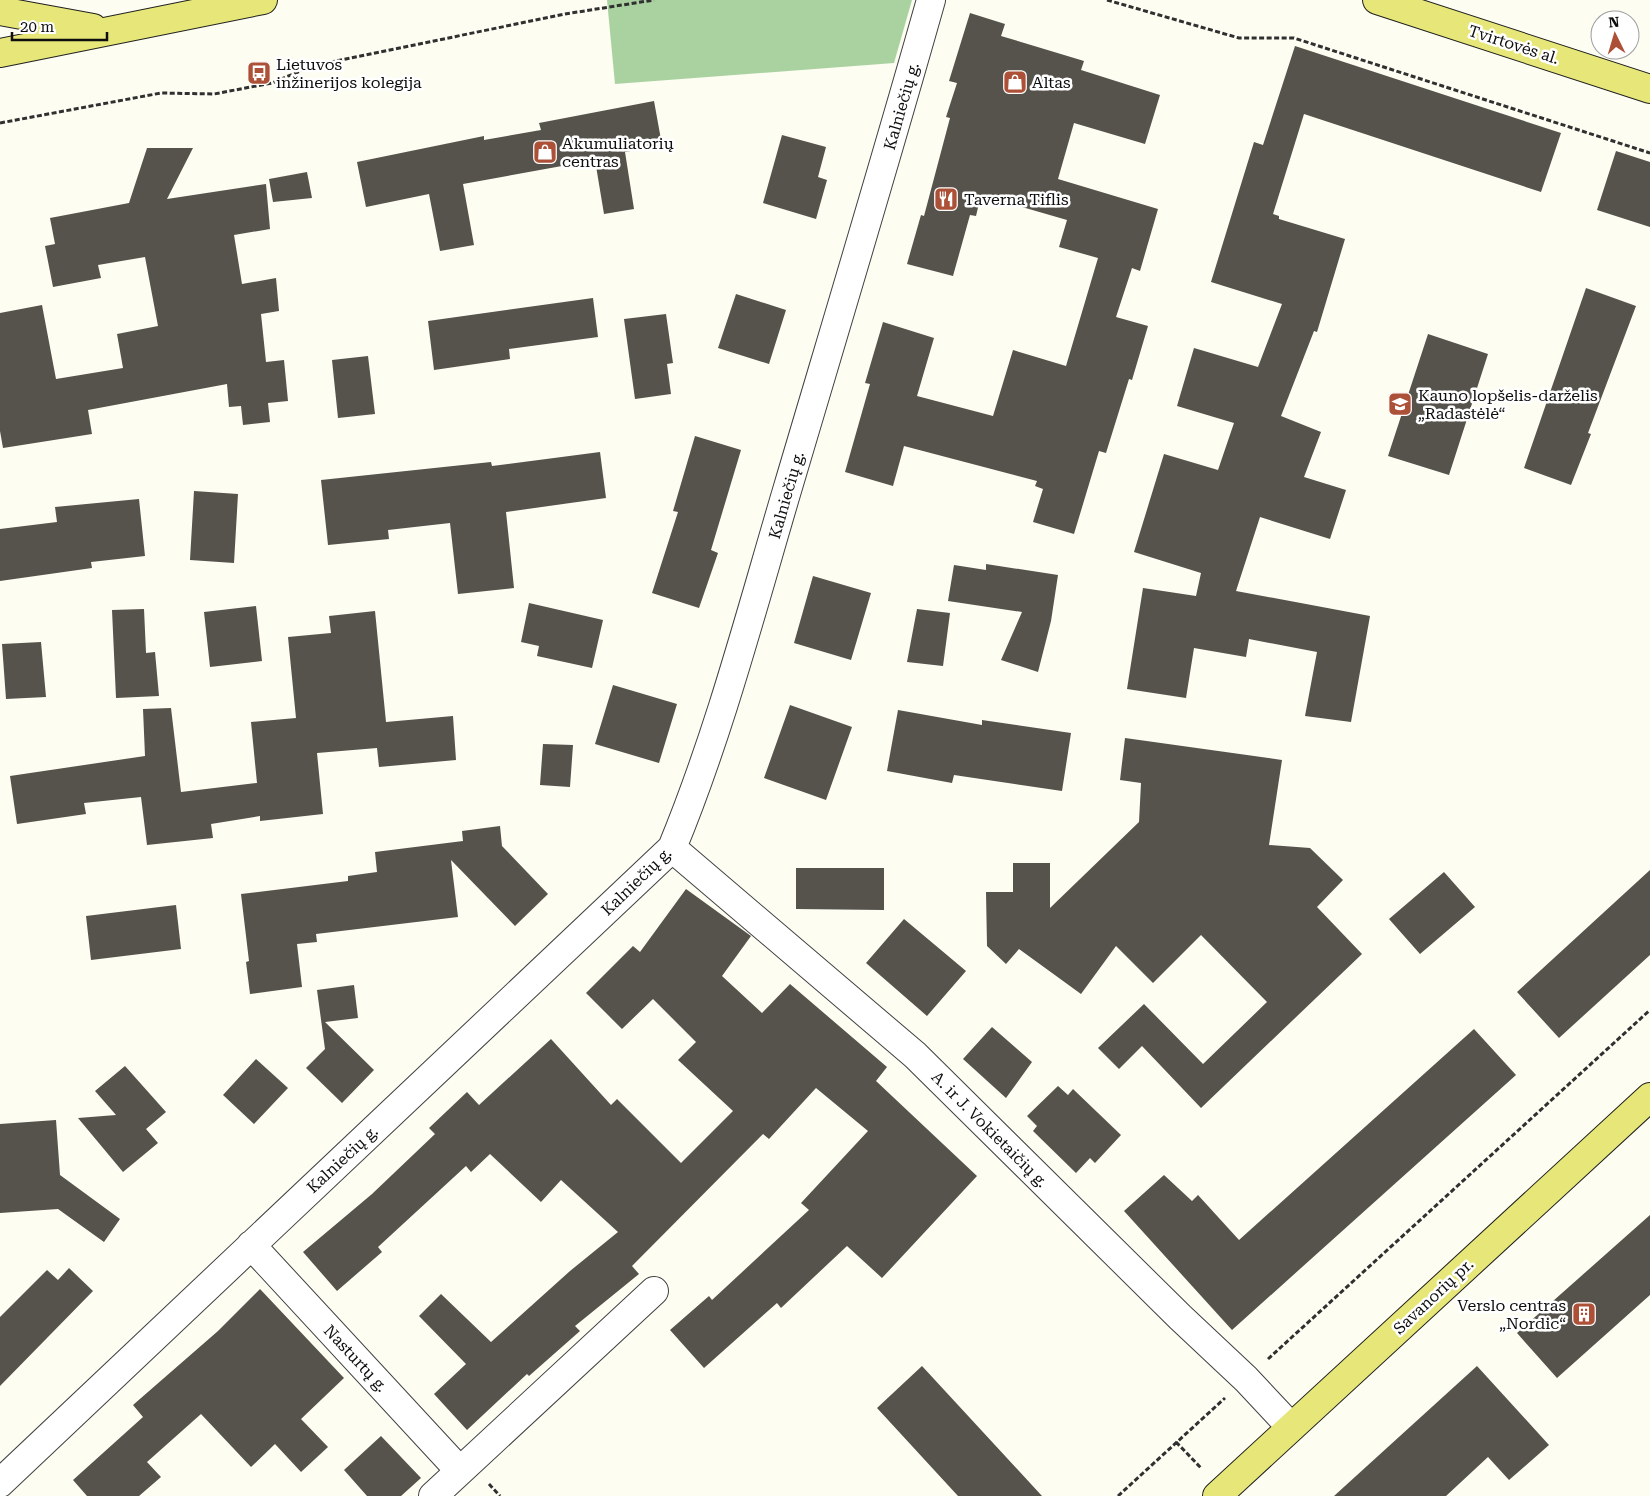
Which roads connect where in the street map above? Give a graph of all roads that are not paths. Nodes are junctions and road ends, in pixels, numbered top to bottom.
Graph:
1 (263, 0) edge
2 (931, 0) edge
3 (1377, 0) edge
4 (0, 11) edge
5 (107, 31) junction
6 (0, 53) edge
7 (1650, 89) edge
8 (672, 848) junction
9 (1650, 1097) edge
10 (251, 1245) junction
11 (654, 1291) dead end
12 (1291, 1427) junction
13 (460, 1471) junction
14 (0, 1483) edge
15 (1220, 1493) edge
16 (433, 1496) edge

1 - 5 main road
2 - 8 street, Kalniečių g.
3 - 7 main road, Tvirtovės al.
4 - 5 main road
5 - 6 main road
8 - 10 street, Kalniečių g.
8 - 12 street, A. ir J. Vokietaičių g.
9 - 12 main road, Savanorių pr.
10 - 13 street, Nasturtų g.
10 - 14 street, Kalniečių g.
11 - 13 street
12 - 15 main road, Savanorių pr.
13 - 16 street

